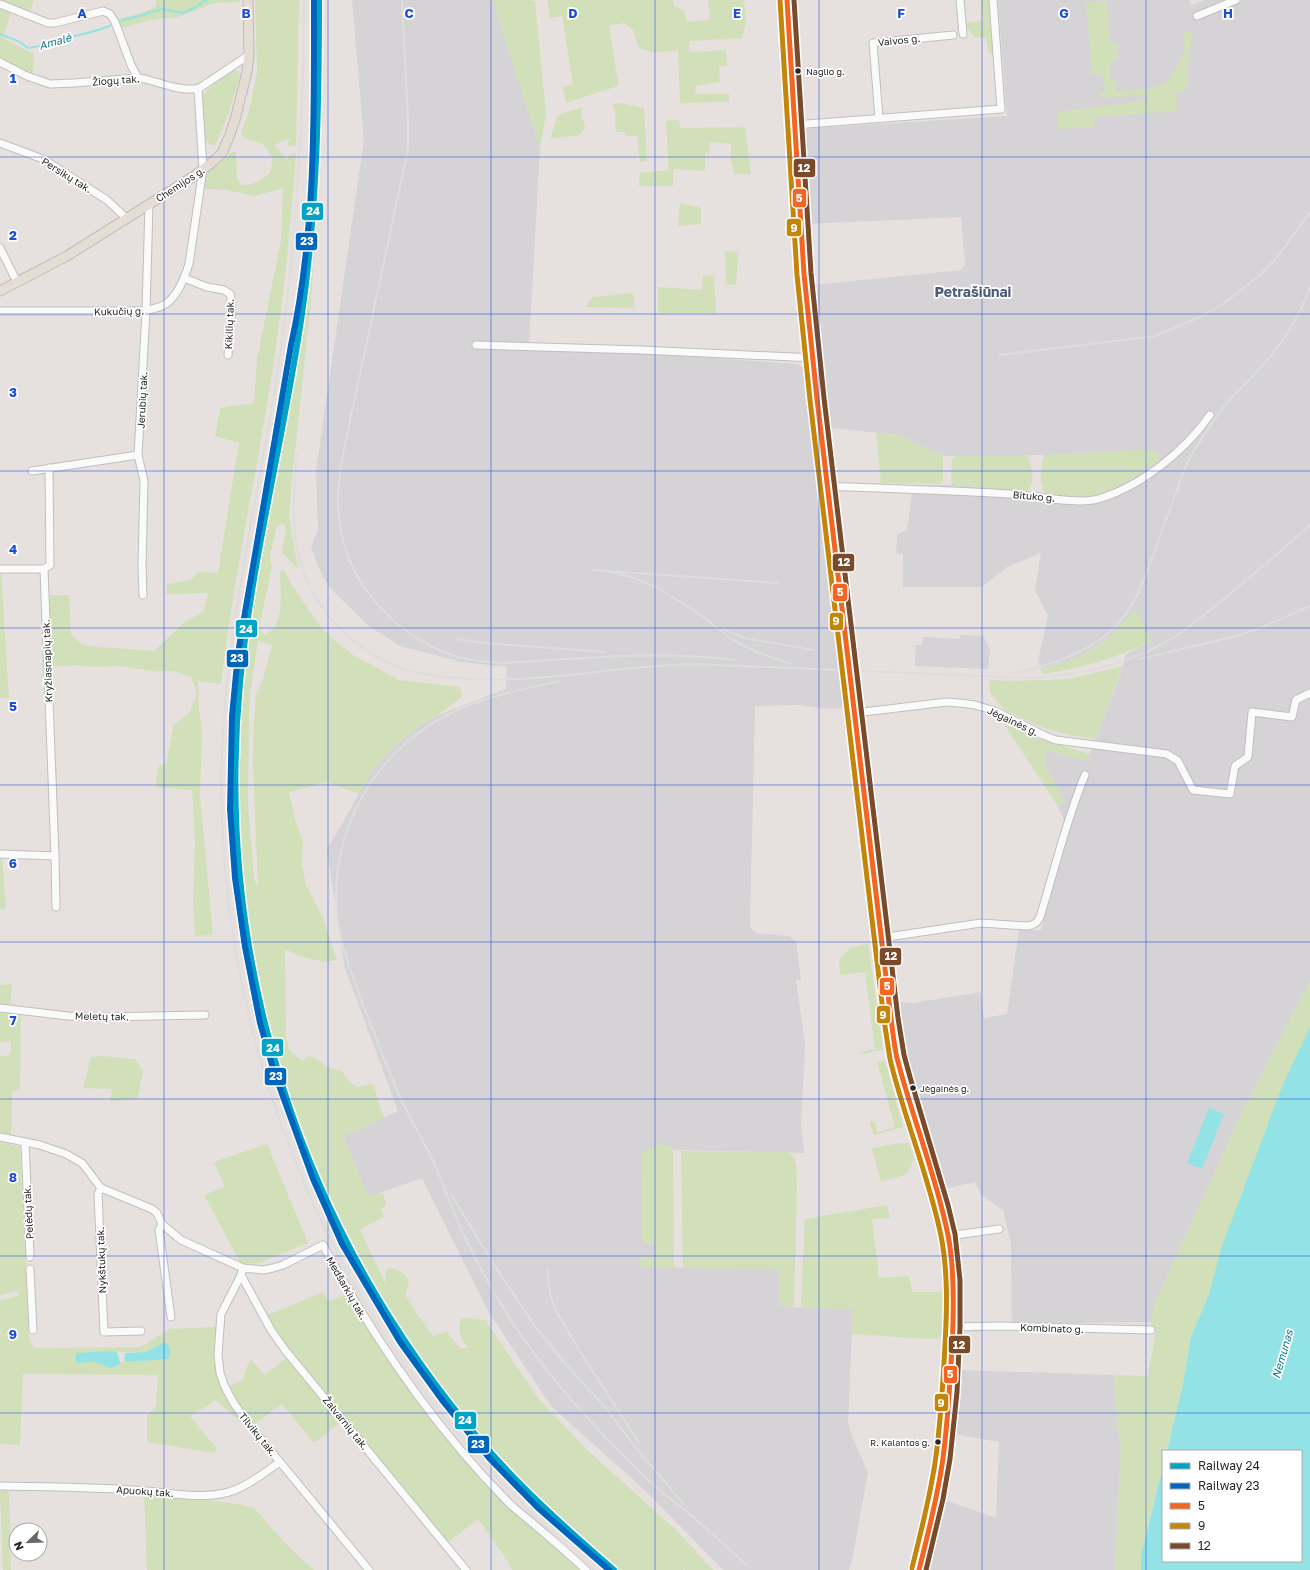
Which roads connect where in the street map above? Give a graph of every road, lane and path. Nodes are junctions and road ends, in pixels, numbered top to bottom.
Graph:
1 (248, 0) edge
2 (788, 0) edge
3 (960, 0) edge
4 (993, 0) edge
5 (1236, 0) edge
6 (0, 4) edge
7 (1197, 16) dead end
8 (963, 34) dead end
9 (953, 35) dead end
10 (249, 55) junction
11 (0, 62) edge
12 (138, 78) junction
13 (198, 89) junction
14 (879, 118) junction
15 (794, 125) junction
16 (0, 143) edge
17 (203, 169) junction
18 (149, 204) junction
19 (126, 218) junction
20 (0, 248) edge
21 (184, 278) junction
22 (17, 282) junction
23 (0, 291) edge
24 (146, 311) junction
25 (0, 312) edge
26 (476, 346) dead end
27 (228, 355) dead end
28 (814, 358) junction
29 (1210, 415) dead end
30 (138, 455) junction
31 (49, 468) junction
32 (32, 471) dead end
33 (828, 486) junction
34 (0, 569) edge
35 (44, 570) junction
36 (143, 595) dead end
37 (1310, 693) edge
38 (855, 713) junction
39 (1085, 775) dead end
40 (0, 854) edge
41 (55, 856) junction
42 (56, 907) dead end
43 (881, 938) junction
44 (0, 1008) edge
45 (204, 1015) dead end
46 (0, 1137) edge
47 (25, 1143) junction
48 (101, 1188) junction
49 (162, 1224) junction
50 (999, 1230) dead end
51 (948, 1236) junction
52 (30, 1257) dead end
53 (30, 1269) dead end
54 (242, 1271) junction
55 (171, 1317) dead end
56 (953, 1328) junction
57 (33, 1330) dead end
58 (1151, 1330) dead end
59 (141, 1331) dead end
60 (280, 1462) junction
61 (0, 1486) edge
62 (369, 1570) edge
63 (466, 1570) edge
64 (586, 1570) edge
65 (919, 1570) edge

1 - 10 main road, Chemijos g.
2 - 15 main road
3 - 8 street
4 - 14 street
5 - 7 street
6 - 12 street
9 - 14 street, Vaivos g.
10 - 13 street
10 - 17 main road, Chemijos g.
11 - 12 street, Žiogų tak.
12 - 13 street, Žiogų tak.
13 - 17 street, Kukučių g.
14 - 15 street
15 - 28 main road
16 - 19 street, Persikų tak.
17 - 18 main road, Chemijos g.
17 - 21 street, Kukučių g.
18 - 19 main road, Chemijos g.
18 - 24 street, Jerubių tak.
19 - 22 main road, Chemijos g.
20 - 22 street
21 - 24 street, Kukučių g.
21 - 27 street, Kikilių tak.
22 - 23 main road, Chemijos g.
24 - 25 street, Kukučių g.
24 - 30 street, Jerubių tak.
26 - 28 street
28 - 33 main road
29 - 33 street, Bituko g.
30 - 31 street
30 - 36 street, Jerubių tak.
31 - 32 street
31 - 35 street, Kryžiasnapių tak.
33 - 38 main road
34 - 35 street
35 - 41 street, Kryžiasnapių tak.
37 - 38 street, Jėgainės g.
38 - 43 main road
39 - 43 street
40 - 41 street
41 - 42 street, Kryžiasnapių tak.
43 - 51 main road
44 - 45 street, Meletų tak.
46 - 47 street
47 - 48 street
47 - 52 street, Pelėdų tak.
48 - 49 street, Medšarkių tak.
48 - 59 street, Nykštukų tak.
49 - 54 street, Medšarkių tak.
49 - 55 street
50 - 51 street
51 - 56 main road
53 - 57 street
54 - 60 street, Tilvikų tak.
54 - 63 street, Žalvarnių tak.
54 - 64 street, Medšarkių tak.
56 - 58 street, Kombinato g.
56 - 65 main road
60 - 61 street, Apuokų tak.
60 - 62 street, Tilvikų tak.

